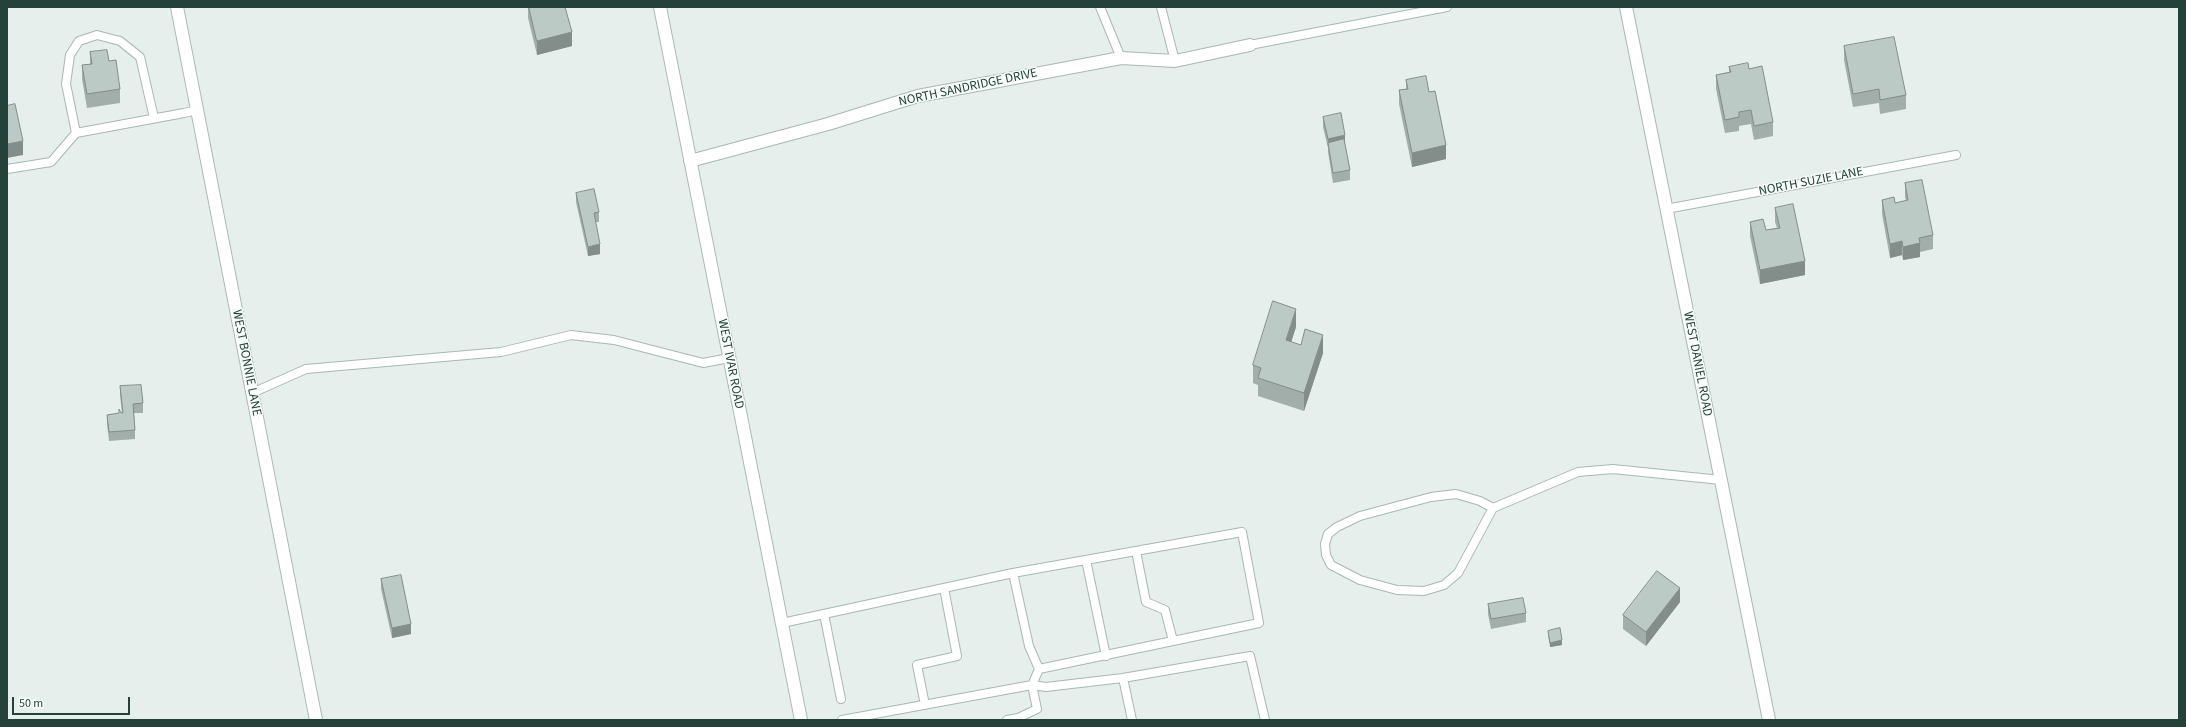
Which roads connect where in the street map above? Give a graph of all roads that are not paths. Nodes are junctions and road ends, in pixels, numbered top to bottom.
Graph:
1 (177, 7) edge
2 (660, 7) edge
3 (1100, 7) edge
4 (1161, 7) edge
5 (1447, 7) edge
6 (1626, 7) edge
7 (1250, 46) joint
8 (1121, 58) junction
9 (1175, 60) junction
10 (197, 110) junction
11 (154, 118) junction
12 (76, 132) junction
13 (1956, 155) dead end
14 (690, 162) junction
15 (7, 169) edge
16 (1666, 209) junction
17 (729, 358) junction
18 (252, 393) junction
19 (1721, 480) junction
20 (1493, 508) junction
21 (1136, 551) junction
22 (1086, 560) junction
23 (1013, 573) junction
24 (944, 588) junction
25 (824, 614) junction
26 (782, 623) junction
27 (1173, 641) junction
28 (1106, 656) junction
29 (1039, 669) junction
30 (1123, 678) junction
31 (1032, 685) junction
32 (841, 699) dead end
33 (925, 705) junction
34 (1018, 719) edge
35 (316, 720) edge
36 (801, 720) edge
37 (842, 720) edge
38 (1008, 720) edge
39 (1132, 720) edge
40 (1265, 720) edge
41 (1769, 720) edge

1 - 10 street, WEST BONNIE LANE
2 - 14 street, WEST IVAR ROAD
3 - 8 lane
4 - 9 lane
5 - 7 lane
6 - 16 street, WEST DANIEL ROAD
7 - 9 street, NORTH SANDRIDGE DRIVE
8 - 9 street, NORTH SANDRIDGE DRIVE
8 - 14 street, NORTH SANDRIDGE DRIVE
10 - 11 lane
10 - 18 street, WEST BONNIE LANE
11 - 12 lane
11 - 12 lane
12 - 15 lane
13 - 16 lane, NORTH SUZIE LANE
14 - 17 street, WEST IVAR ROAD
16 - 19 street, WEST DANIEL ROAD
17 - 18 lane
17 - 26 street, WEST IVAR ROAD
18 - 35 street, WEST BONNIE LANE
19 - 20 lane
19 - 41 street, WEST DANIEL ROAD
20 - 20 lane
21 - 22 lane
21 - 27 lane
21 - 27 lane
22 - 23 lane
22 - 28 lane
23 - 24 lane
23 - 29 lane
24 - 25 lane
24 - 33 lane
25 - 26 lane
25 - 32 lane
26 - 36 street, WEST IVAR ROAD
27 - 28 lane
28 - 29 lane
29 - 31 lane
30 - 31 lane
30 - 39 lane
30 - 40 lane
31 - 33 lane
31 - 34 lane
33 - 37 lane
34 - 38 lane

